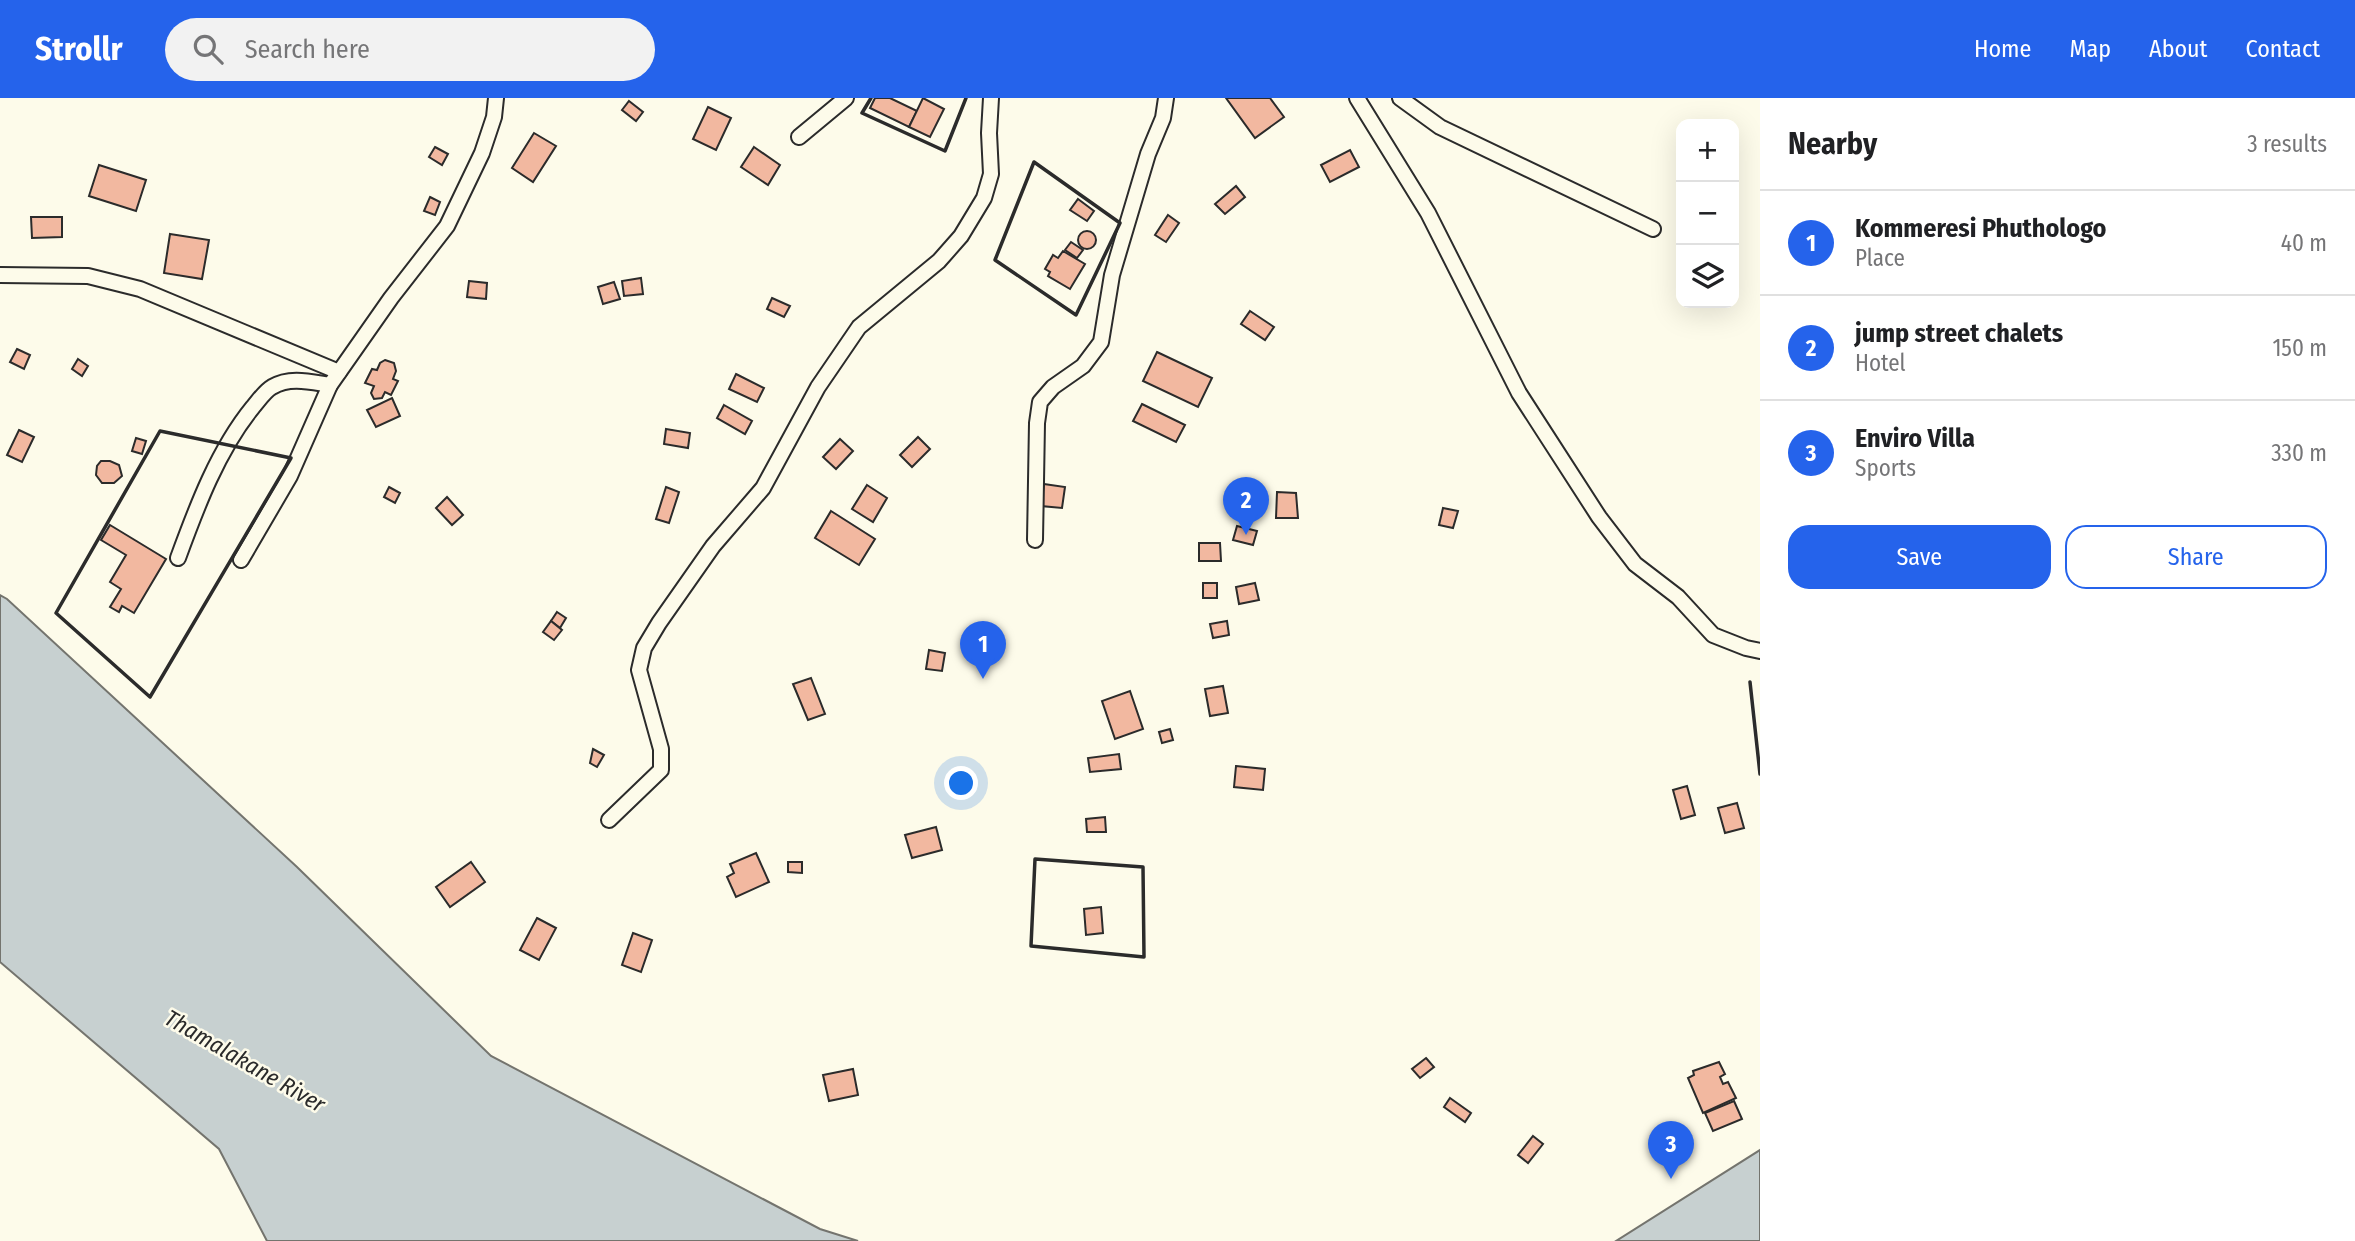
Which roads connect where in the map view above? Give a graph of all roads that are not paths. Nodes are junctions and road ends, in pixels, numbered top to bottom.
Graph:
1 (496, 98) edge
2 (846, 98) edge
3 (991, 98) edge
4 (1166, 98) edge
5 (1357, 98) edge
6 (1400, 98) edge
7 (799, 137) dead end
8 (1653, 229) dead end
9 (0, 275) edge
10 (339, 372) junction
11 (330, 385) junction
12 (1035, 540) dead end
13 (178, 558) dead end
14 (241, 560) dead end
15 (1760, 651) edge
16 (609, 820) dead end

1 - 10 street
2 - 7 street
3 - 16 street
4 - 12 street
5 - 15 street
6 - 8 street
9 - 10 street
10 - 11 street
11 - 13 street
11 - 14 street

